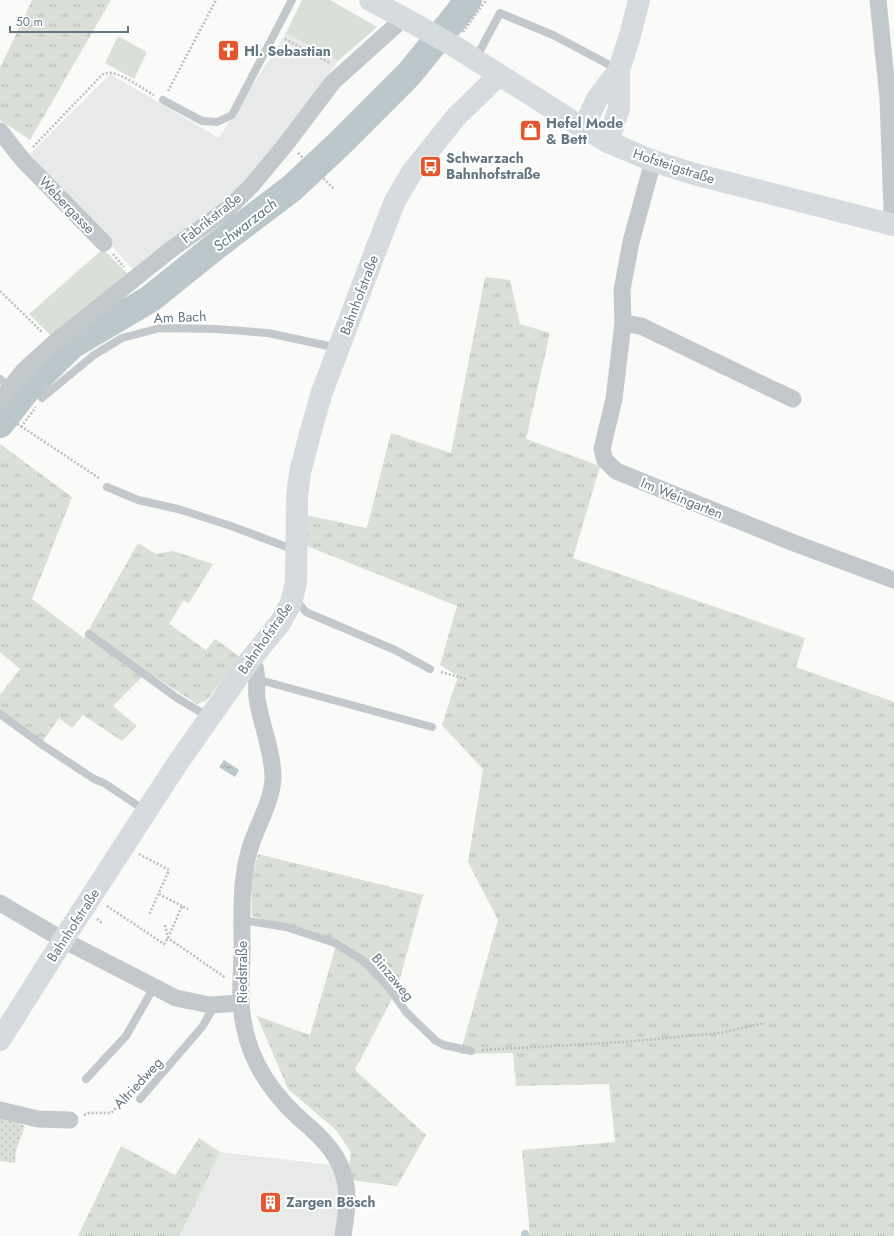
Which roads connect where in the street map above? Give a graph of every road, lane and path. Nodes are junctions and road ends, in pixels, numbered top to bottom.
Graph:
1 (216, 0) edge
2 (292, 0) edge
3 (486, 0) edge
4 (639, 0) edge
5 (878, 0) edge
6 (373, 1) edge
7 (404, 18) junction
8 (275, 33) junction
9 (456, 40) junction
10 (476, 60) junction
11 (334, 66) dead end
12 (619, 70) junction
13 (500, 75) junction
14 (163, 100) junction
15 (583, 128) junction
16 (0, 131) edge
17 (608, 142) junction
18 (304, 158) dead end
19 (22, 159) junction
20 (653, 162) junction
21 (334, 189) dead end
22 (892, 224) edge
23 (104, 243) joint
24 (135, 279) junction
25 (0, 291) edge
26 (623, 323) junction
27 (54, 343) junction
28 (339, 348) junction
29 (3, 389) edge
30 (42, 398) joint
31 (792, 399) dead end
32 (0, 412) edge
33 (20, 427) junction
34 (107, 487) joint
35 (296, 550) junction
36 (894, 580) edge
37 (291, 603) junction
38 (89, 634) dead end
39 (430, 669) joint
40 (253, 670) junction
41 (466, 679) dead end
42 (0, 714) edge
43 (209, 717) junction
44 (432, 727) dead end
45 (147, 812) junction
46 (133, 851) dead end
47 (159, 894) junction
48 (0, 903) edge
49 (106, 906) dead end
50 (182, 906) junction
51 (188, 909) dead end
52 (149, 915) dead end
53 (242, 920) junction
54 (165, 925) dead end
55 (168, 938) junction
56 (63, 940) junction
57 (231, 981) dead end
58 (154, 988) junction
59 (241, 1003) junction
60 (215, 1005) junction
61 (765, 1022) dead end
62 (0, 1040) edge
63 (471, 1050) joint
64 (86, 1079) dead end
65 (132, 1090) dead end
66 (140, 1099) dead end
67 (0, 1110) edge
68 (70, 1120) joint
69 (343, 1236) edge

1 - 14 path
2 - 8 lane
3 - 9 path
4 - 12 street
5 - 22 street
6 - 7 street, Hofsteigstraße
7 - 9 street, Hofsteigstraße
7 - 24 street, Fabrikstraße
8 - 11 path
8 - 14 lane
9 - 10 street, Hofsteigstraße
10 - 12 lane
10 - 13 street, Hofsteigstraße
12 - 15 street
12 - 17 street
13 - 15 street, Hofsteigstraße
13 - 28 street, Bahnhofstraße
14 - 19 path
15 - 17 street, Hofsteigstraße
16 - 19 street, Webergasse
17 - 20 street, Hofsteigstraße
18 - 21 path
19 - 23 street, Webergasse
20 - 22 street, Hofsteigstraße
20 - 26 street, Im Weingarten
23 - 24 path, Webergasse
24 - 27 street, Fabrikstraße
25 - 27 path
26 - 31 street
26 - 36 street, Im Weingarten
27 - 29 street, Fabrikstraße
28 - 30 lane, Am Bach
28 - 35 street, Bahnhofstraße
30 - 33 path
32 - 33 path
33 - 34 path
34 - 35 lane
35 - 37 street, Bahnhofstraße
37 - 39 lane
37 - 40 street, Bahnhofstraße
38 - 43 lane
39 - 41 path
40 - 43 street, Bahnhofstraße
40 - 44 lane
40 - 53 street, Riedstraße
42 - 45 lane
43 - 45 street, Bahnhofstraße
45 - 56 street, Bahnhofstraße
46 - 47 path
47 - 50 path
47 - 52 path
48 - 56 street
49 - 55 path
50 - 51 path
50 - 55 path
53 - 59 street, Riedstraße
53 - 63 lane, Binzaweg
54 - 55 path
55 - 57 path
56 - 58 street
56 - 62 street, Bahnhofstraße
58 - 60 street
58 - 64 lane
59 - 60 street
59 - 69 street, Riedstraße
60 - 66 lane, Altriedweg
61 - 63 path
65 - 68 path, Altriedweg
67 - 68 street

